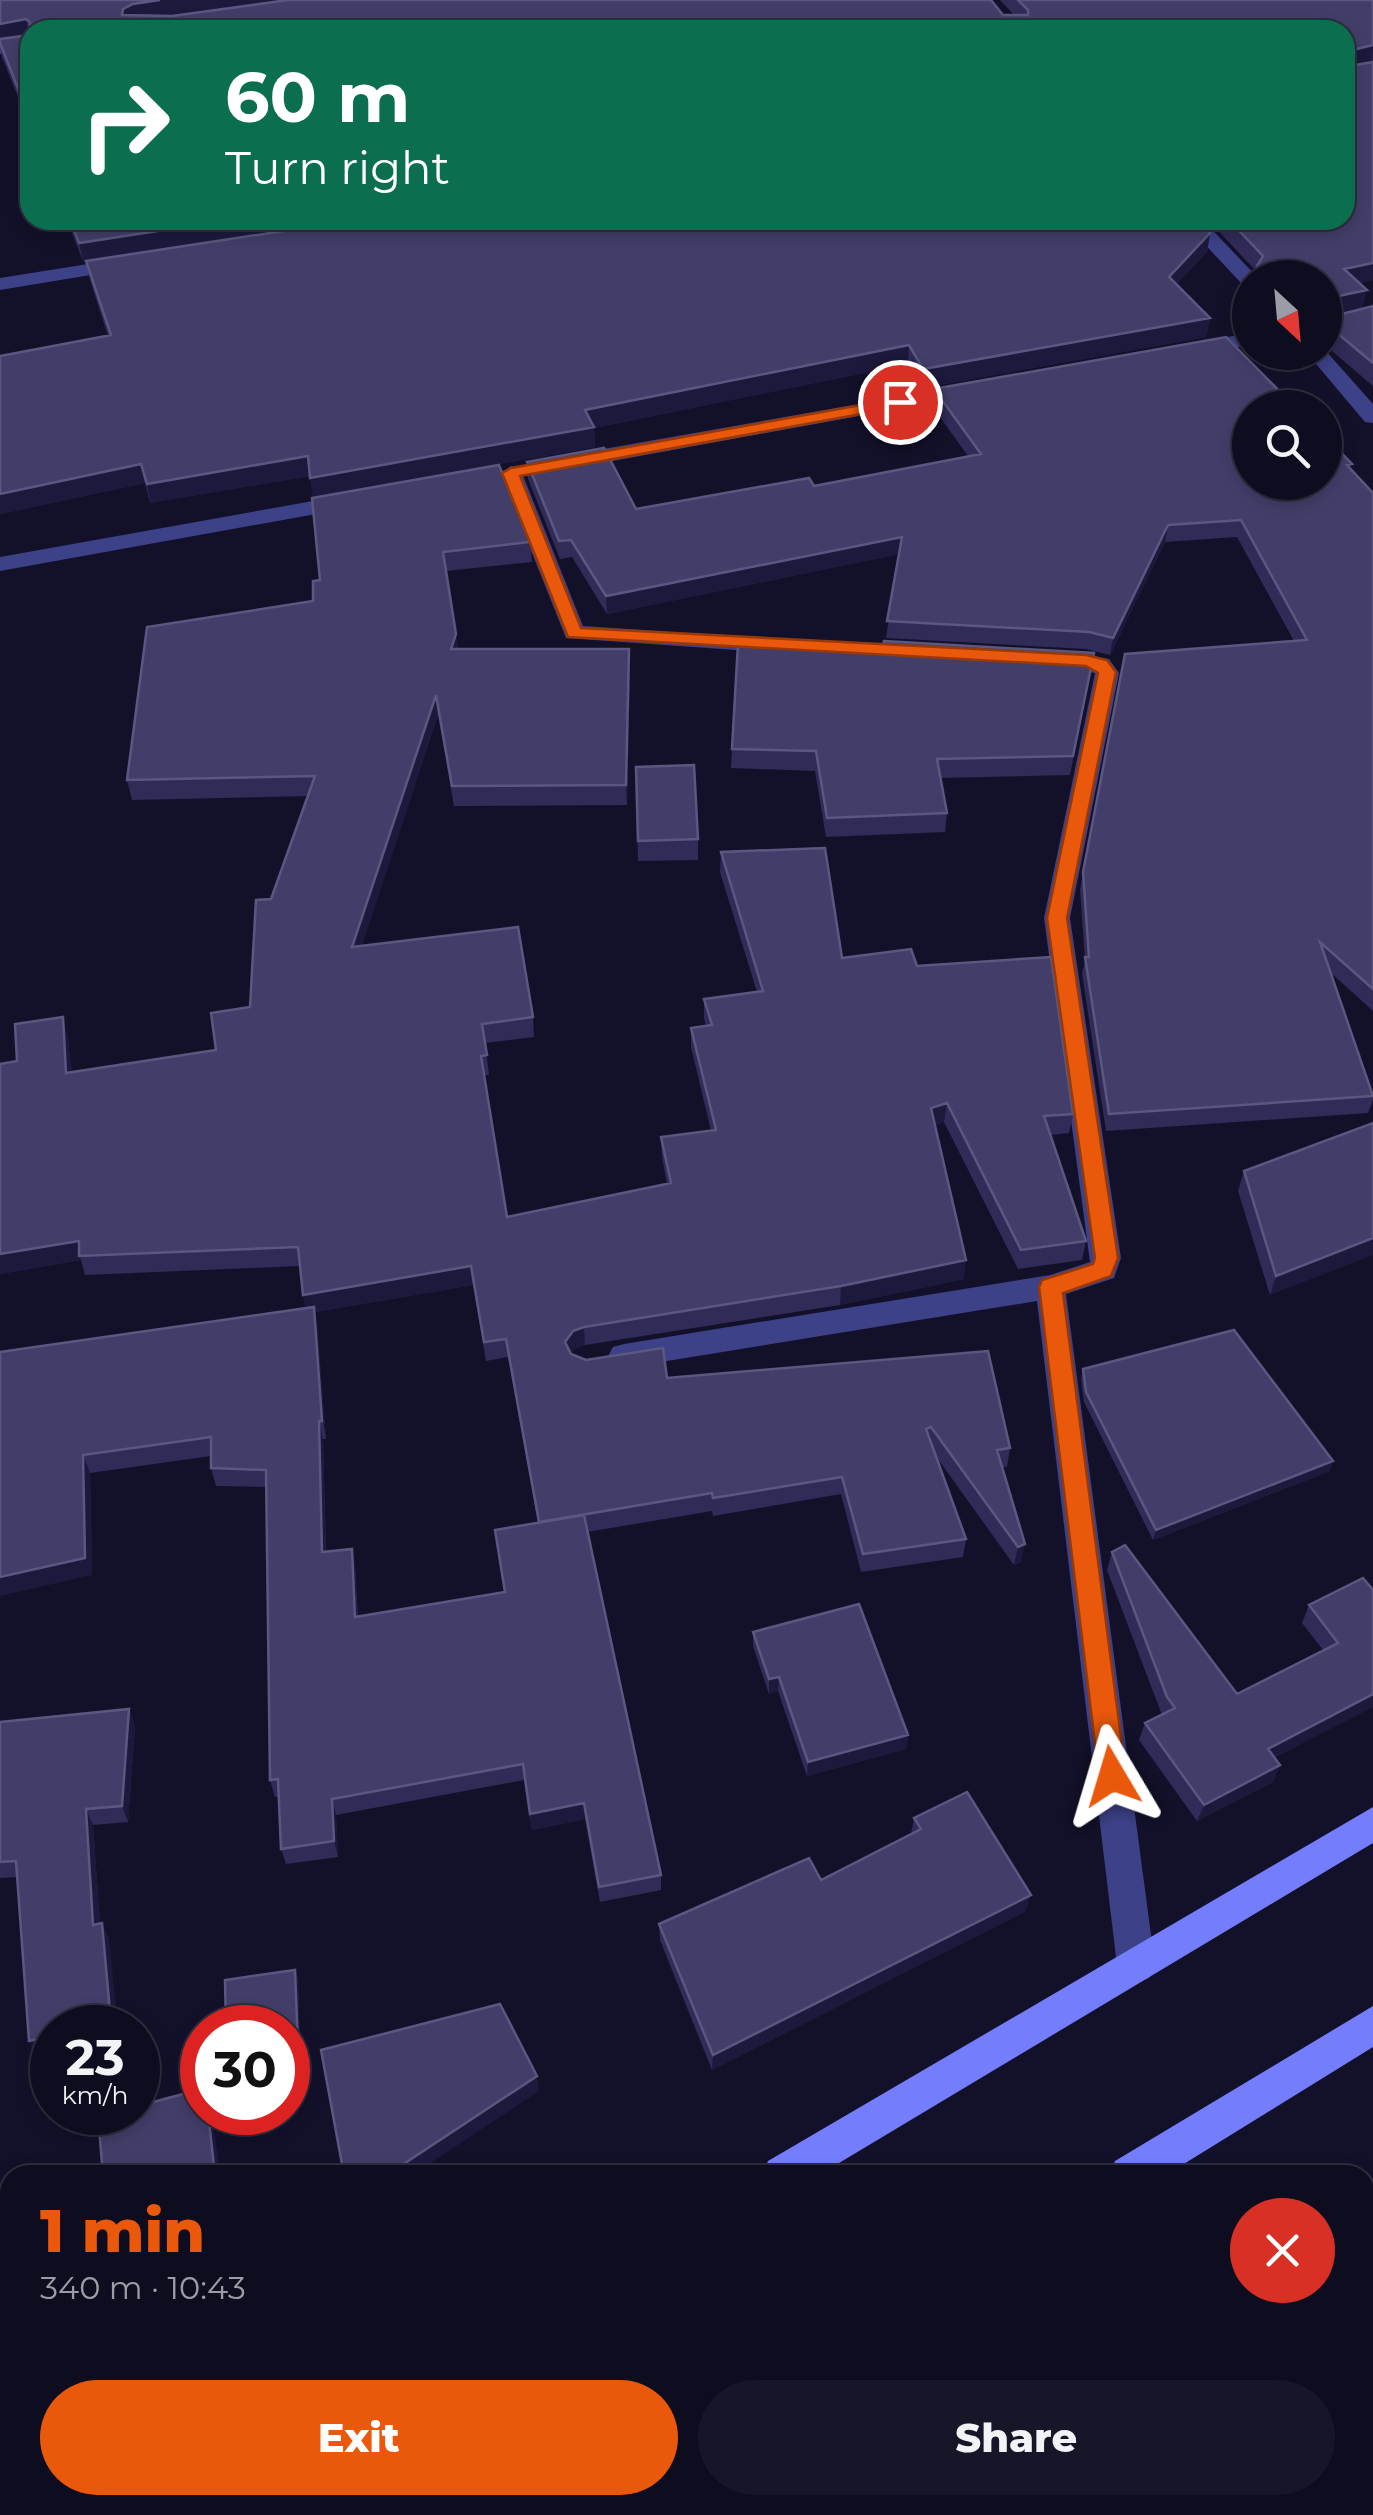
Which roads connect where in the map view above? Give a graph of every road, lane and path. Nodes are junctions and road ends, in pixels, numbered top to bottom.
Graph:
1 (1202, 230) edge
2 (138, 262) edge
3 (1232, 262) edge
4 (0, 284) edge
5 (1232, 342) edge
6 (1172, 353) edge
7 (1332, 370) edge
8 (997, 385) edge
9 (1373, 417) edge
10 (373, 498) edge
11 (0, 564) edge
12 (806, 647) edge
13 (1026, 658) edge
14 (1050, 1287) junction
15 (586, 1362) edge
16 (1373, 1824) edge
17 (1136, 1964) junction
18 (1373, 2024) edge
19 (799, 2165) edge
20 (1145, 2165) edge

1 - 3 street
2 - 4 street
5 - 6 street
7 - 9 street
8 - 12 street
10 - 11 street
13 - 14 street
14 - 15 street
14 - 17 street
16 - 17 street
17 - 19 street
18 - 20 street

